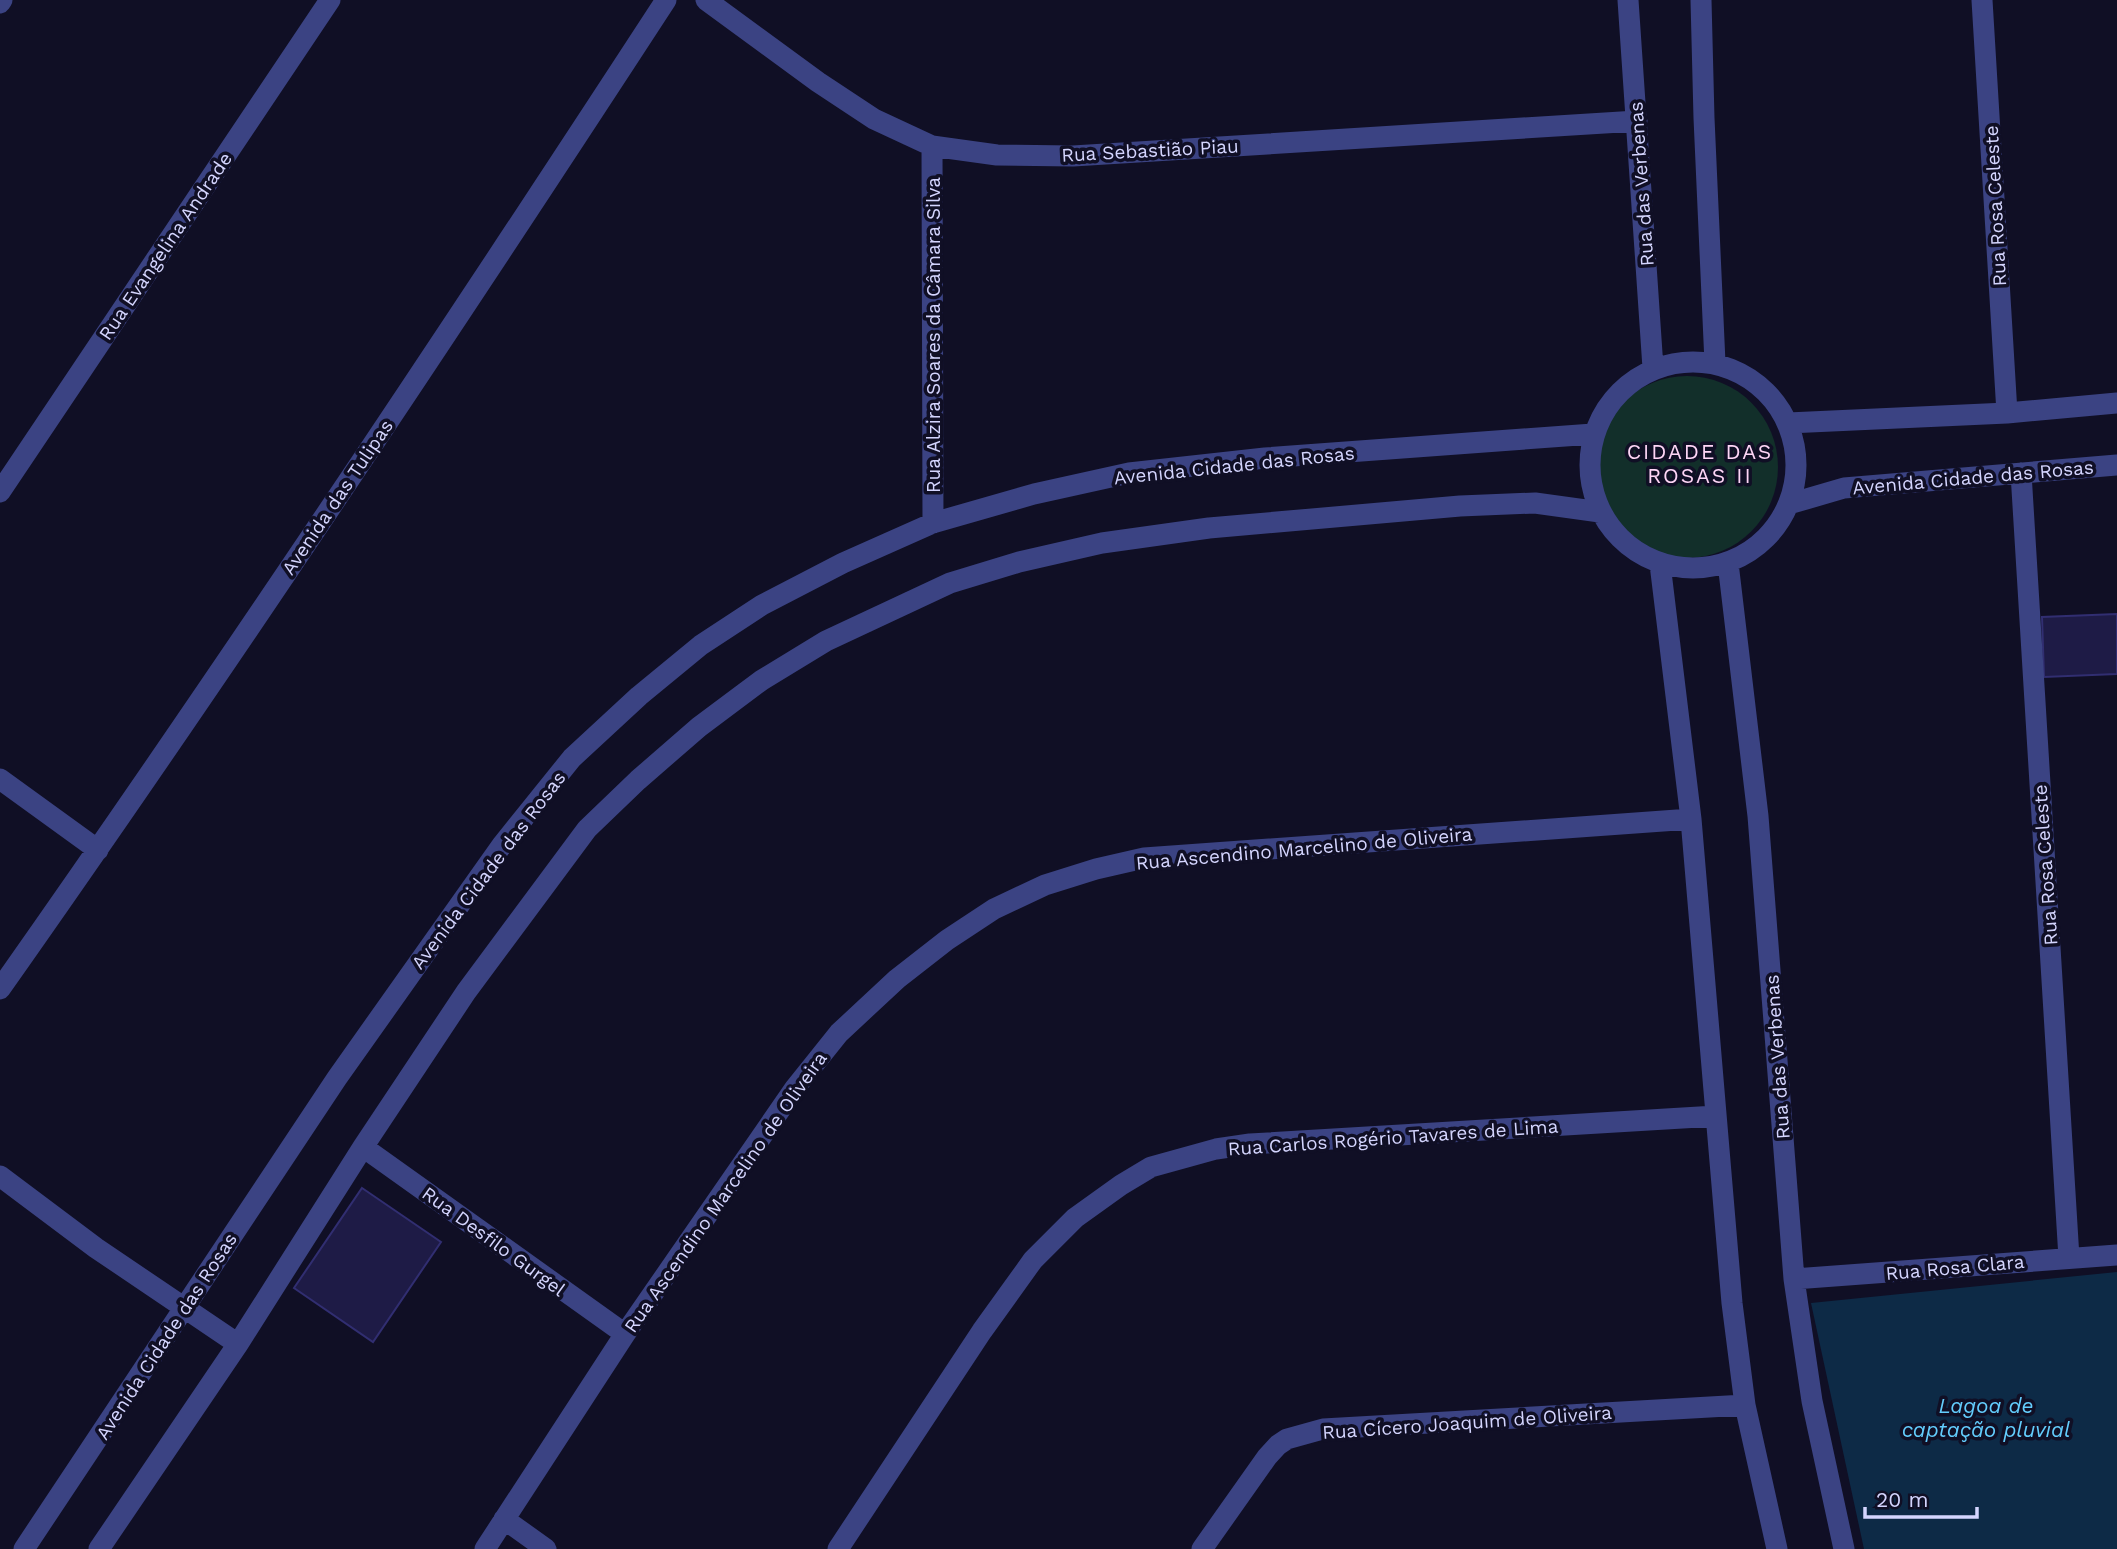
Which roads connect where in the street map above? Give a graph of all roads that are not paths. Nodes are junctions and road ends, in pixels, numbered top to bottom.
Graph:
1 (330, 0) edge
2 (666, 0) edge
3 (706, 0) edge
4 (1628, 0) edge
5 (1701, 0) edge
6 (1982, 0) edge
7 (1637, 121) junction
8 (932, 146) junction
9 (1715, 363) junction
10 (1653, 368) junction
11 (2117, 403) edge
12 (2007, 413) junction
13 (1788, 423) junction
14 (1593, 434) junction
15 (2117, 464) edge
16 (2021, 473) junction
17 (0, 492) edge
18 (1789, 504) junction
19 (1600, 512) junction
20 (933, 523) junction
21 (1728, 563) junction
22 (1660, 564) junction
23 (0, 779) edge
24 (1691, 819) junction
25 (98, 850) junction
26 (0, 989) edge
27 (1716, 1116) junction
28 (363, 1147) junction
29 (0, 1177) edge
30 (2117, 1255) edge
31 (2069, 1258) junction
32 (1794, 1279) junction
33 (183, 1307) junction
34 (625, 1335) junction
35 (238, 1344) junction
36 (1745, 1405) junction
37 (504, 1520) junction
38 (24, 1549) edge
39 (99, 1549) edge
40 (485, 1549) edge
41 (546, 1549) edge
42 (838, 1549) edge
43 (1202, 1549) edge
44 (1777, 1549) edge
45 (1844, 1549) edge

1 - 17 street, Rua Evangelina Andrade
2 - 25 street, Avenida das Tulipas
3 - 8 street, Rua Sebastião Piau
4 - 7 street, Rua das Verbenas
5 - 9 street
6 - 12 street, Rua Rosa Celeste
7 - 8 street, Rua Sebastião Piau
7 - 10 street, Rua das Verbenas
8 - 20 street, Rua Alzira Soares da Câmara Silva
9 - 10 street
9 - 13 street
10 - 14 street
11 - 12 street
12 - 13 street
13 - 18 street
14 - 19 street
14 - 20 street, Avenida Cidade das Rosas
15 - 16 street, Avenida Cidade das Rosas
16 - 18 street, Avenida Cidade das Rosas
16 - 31 street, Rua Rosa Celeste
18 - 21 street
19 - 22 street
19 - 28 street
20 - 33 street, Avenida Cidade das Rosas
21 - 22 street
21 - 32 street, Rua das Verbenas
22 - 24 street
23 - 25 street
24 - 27 street
24 - 34 street, Rua Ascendino Marcelino de Oliveira
25 - 26 street, Avenida das Tulipas
27 - 36 street
27 - 42 street, Rua Carlos Rogério Tavares de Lima
28 - 34 street, Rua Desfilo Gurgel
28 - 35 street
29 - 33 street
30 - 31 street, Rua Rosa Clara
31 - 32 street, Rua Rosa Clara
32 - 45 street, Rua das Verbenas
33 - 35 street
33 - 38 street, Avenida Cidade das Rosas
34 - 37 street, Rua Ascendino Marcelino de Oliveira
35 - 39 street
36 - 43 street, Rua Cícero Joaquim de Oliveira
36 - 44 street
37 - 40 street, Rua Ascendino Marcelino de Oliveira
37 - 41 street

